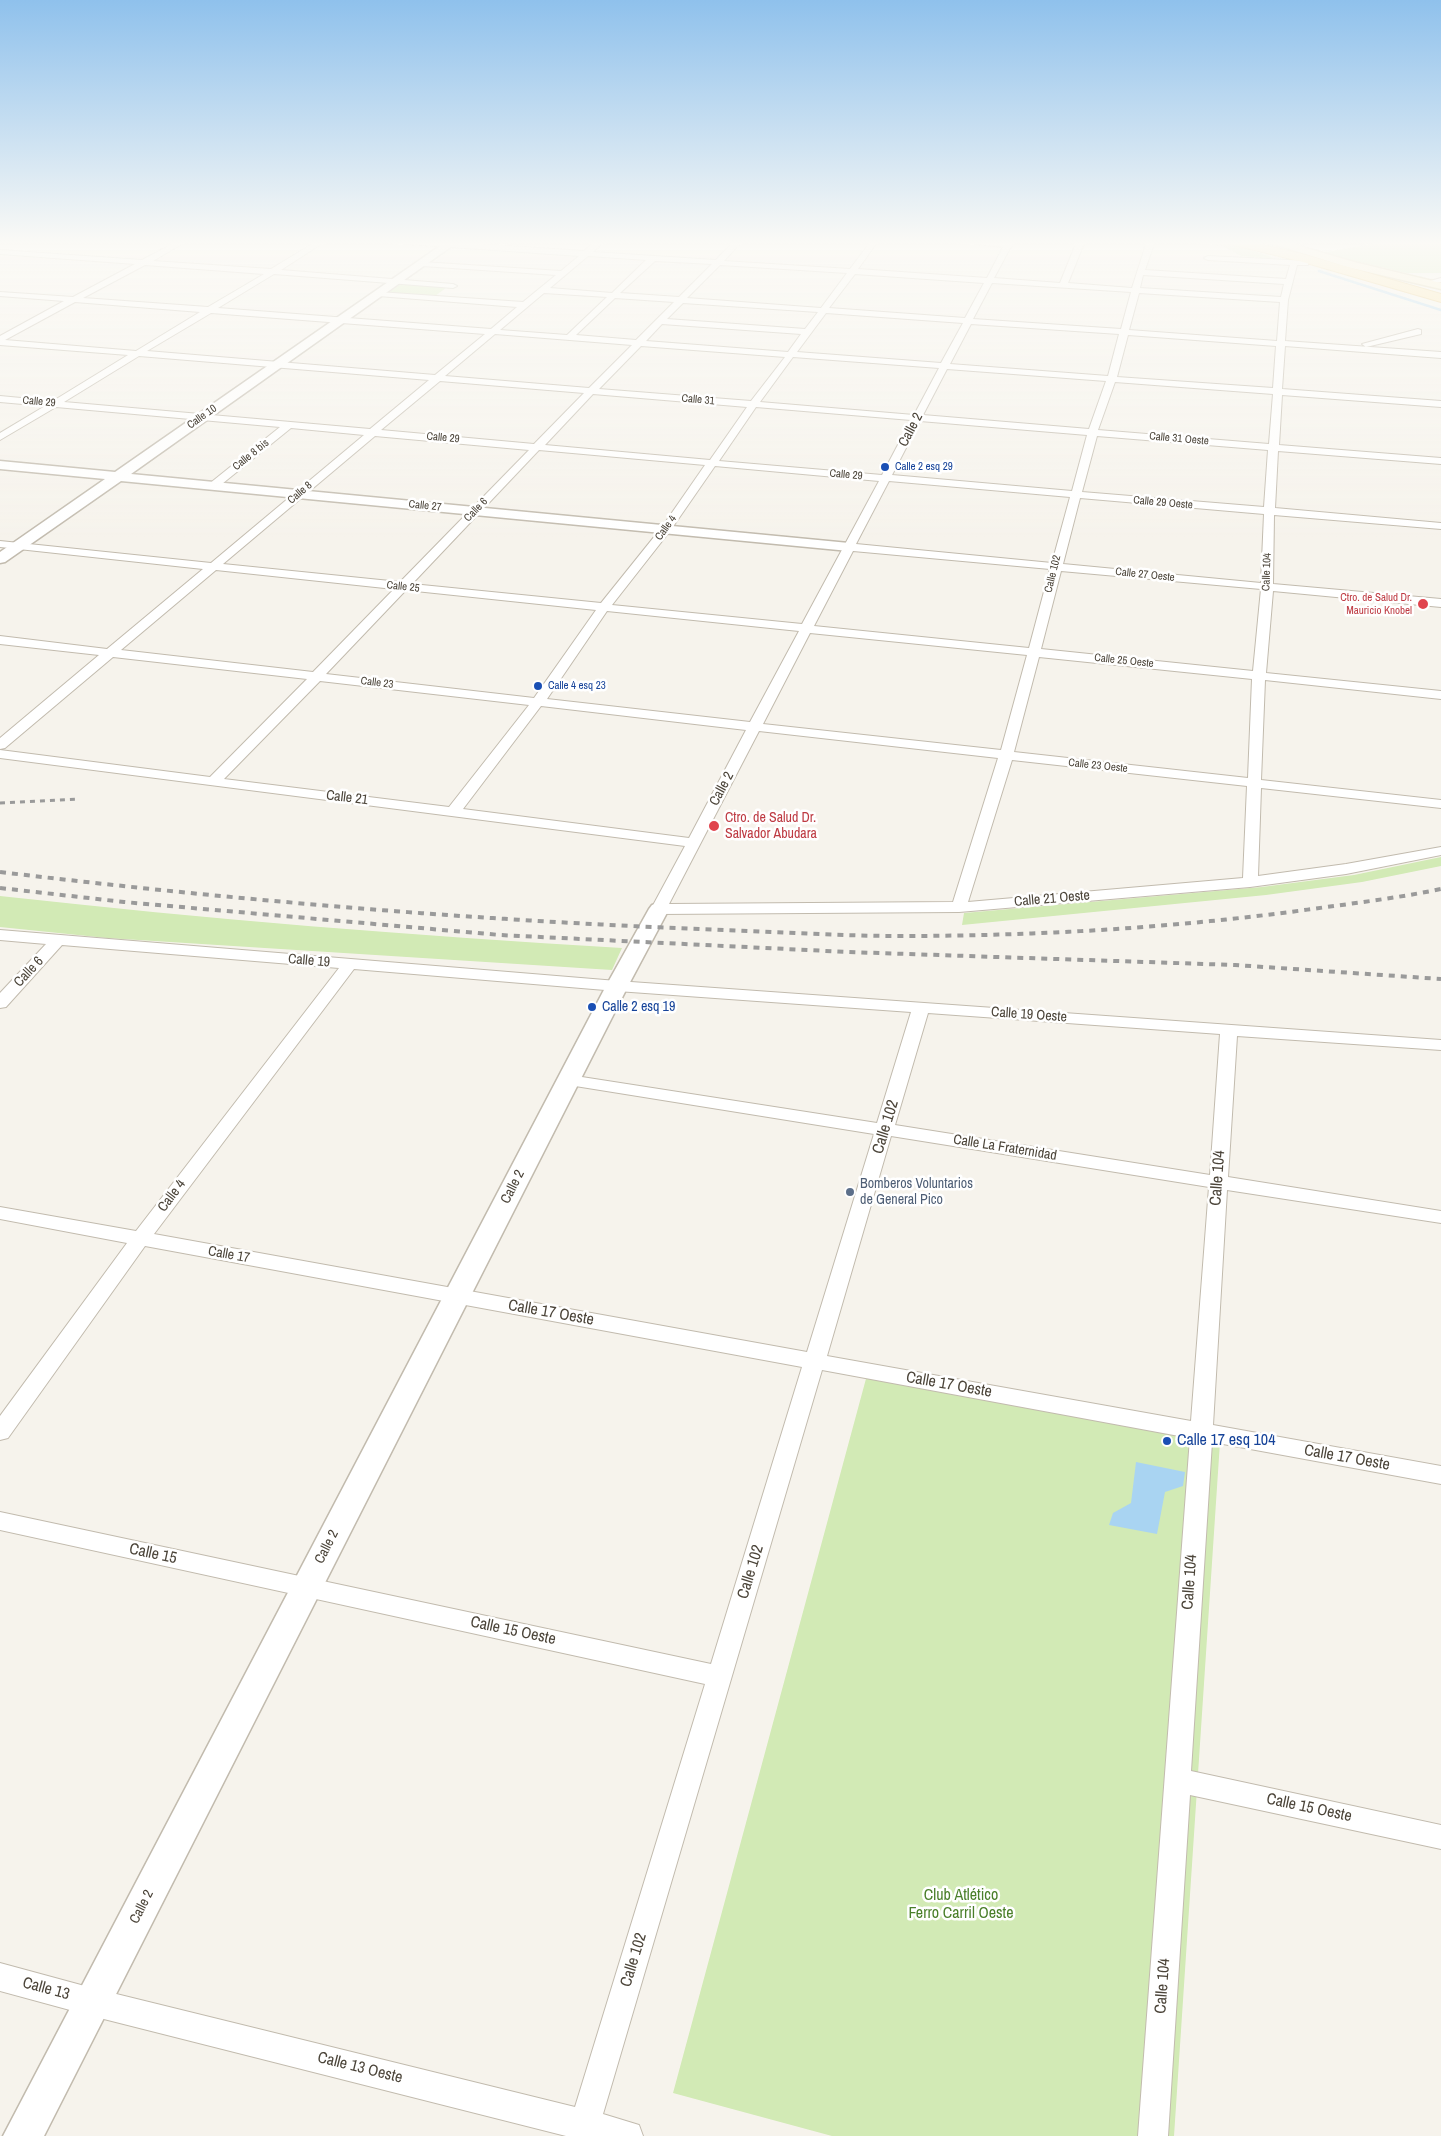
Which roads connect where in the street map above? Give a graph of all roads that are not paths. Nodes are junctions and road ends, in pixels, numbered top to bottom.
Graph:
1 (0, 341) edge
2 (159, 341) edge
3 (312, 341) edge
4 (481, 341) edge
5 (621, 341) edge
6 (800, 341) edge
7 (957, 341) edge
8 (1122, 341) edge
9 (1262, 341) edge
10 (1379, 341) edge
11 (639, 342) junction
12 (1281, 342) junction
13 (1358, 349) junction
14 (137, 354) junction
15 (790, 354) junction
16 (1441, 355) edge
17 (944, 365) junction
18 (276, 366) junction
19 (437, 378) junction
20 (1112, 378) junction
21 (1278, 391) junction
22 (590, 392) junction
23 (0, 399) edge
24 (55, 404) junction
25 (1441, 404) edge
26 (753, 405) junction
27 (203, 417) junction
28 (917, 418) junction
29 (289, 425) junction
30 (1093, 431) junction
31 (373, 432) junction
32 (0, 437) edge
33 (537, 447) junction
34 (1274, 447) junction
35 (1441, 461) edge
36 (712, 463) junction
37 (0, 465) edge
38 (118, 476) junction
39 (885, 478) junction
40 (213, 486) junction
41 (299, 494) junction
42 (1075, 495) junction
43 (474, 511) junction
44 (1269, 512) junction
45 (1441, 526) edge
46 (666, 529) junction
47 (0, 544) edge
48 (18, 546) junction
49 (849, 547) junction
50 (0, 559) edge
51 (214, 566) junction
52 (1055, 567) junction
53 (402, 587) junction
54 (1266, 587) junction
55 (1441, 603) edge
56 (606, 606) junction
57 (806, 630) junction
58 (0, 640) edge
59 (110, 652) junction
60 (1034, 652) junction
61 (1260, 675) junction
62 (317, 676) junction
63 (1441, 695) edge
64 (538, 702) junction
65 (754, 727) junction
66 (0, 745) edge
67 (0, 754) edge
68 (1006, 756) junction
69 (214, 781) junction
70 (1255, 784) junction
71 (1441, 804) edge
72 (453, 812) junction
73 (694, 843) junction
74 (1441, 851) edge
75 (1250, 882) junction
76 (959, 907) junction
77 (659, 909) junction
78 (0, 935) edge
79 (58, 941) junction
80 (350, 964) junction
81 (618, 986) junction
82 (0, 1003) edge
83 (921, 1008) junction
84 (1228, 1029) junction
85 (1441, 1045) edge
86 (569, 1080) junction
87 (885, 1129) junction
88 (1218, 1182) junction
89 (0, 1213) edge
90 (1441, 1217) edge
91 (140, 1238) junction
92 (457, 1296) junction
93 (815, 1361) junction
94 (1201, 1431) junction
95 (0, 1432) edge
96 (1441, 1475) edge
97 (0, 1521) edge
98 (307, 1587) junction
99 (719, 1676) junction
100 (1177, 1780) junction
101 (1441, 1837) edge
102 (0, 1977) edge
103 (92, 2002) junction
104 (583, 2130) edge
105 (23, 2136) edge
106 (628, 2136) edge
107 (1153, 2136) edge

1 - 14 street, Calle 31
2 - 14 street
3 - 18 street, Calle 10
4 - 19 street, Calle 8
5 - 11 street
6 - 15 street, Calle 4
7 - 17 street, Calle 2
8 - 20 street, Calle 102
9 - 12 street
10 - 13 street
11 - 15 street
11 - 22 street, Calle 6
12 - 13 street
12 - 21 street, Calle 104
13 - 16 street
14 - 18 street, Calle 31
14 - 24 street
15 - 17 street
15 - 26 street, Calle 4
17 - 20 street
17 - 28 street, Calle 2
18 - 19 street, Calle 31
18 - 27 street, Calle 10
19 - 22 street, Calle 31
19 - 31 street, Calle 8
20 - 21 street
20 - 30 street, Calle 102
21 - 25 street
21 - 34 street, Calle 104
22 - 26 street, Calle 31
22 - 33 street, Calle 6
23 - 24 street, Calle 29
24 - 27 street, Calle 29
24 - 32 street
26 - 28 street, Calle 31
26 - 36 street, Calle 4
27 - 29 street, Calle 29
27 - 38 street, Calle 10
28 - 30 street, Calle 31 Oeste
28 - 39 street, Calle 2
29 - 31 street, Calle 29
29 - 40 street, Calle 8 bis
30 - 34 street, Calle 31 Oeste
30 - 42 street, Calle 102
31 - 33 street, Calle 29
31 - 41 street, Calle 8
33 - 36 street, Calle 29
33 - 43 street, Calle 6
34 - 35 street, Calle 31 Oeste
34 - 44 street, Calle 104
36 - 39 street, Calle 29
36 - 46 street, Calle 4
37 - 38 street, Calle 27
38 - 40 street, Calle 27
38 - 48 street, Calle 10
39 - 42 street, Calle 29 Oeste
39 - 49 street, Calle 2
40 - 41 street, Calle 27
41 - 43 street, Calle 27
41 - 51 street, Calle 8
42 - 44 street, Calle 29 Oeste
42 - 52 street, Calle 102
43 - 46 street, Calle 27
43 - 53 street, Calle 6
44 - 45 street, Calle 29 Oeste
44 - 54 street, Calle 104
46 - 49 street, Calle 27
46 - 56 street, Calle 4
47 - 48 street, Calle 25
48 - 50 street, Calle 10
48 - 51 street, Calle 25
49 - 52 street, Calle 27 Oeste
49 - 57 street, Calle 2
51 - 53 street, Calle 25
51 - 59 street, Calle 8
52 - 54 street, Calle 27 Oeste
52 - 60 street, Calle 102
53 - 56 street, Calle 25
53 - 62 street, Calle 6
54 - 55 street, Calle 27 Oeste
54 - 61 street, Calle 104
56 - 57 street, Calle 25
56 - 64 street, Calle 4
57 - 60 street, Calle 25 Oeste
57 - 65 street, Calle 2
58 - 59 street, Calle 23
59 - 62 street, Calle 23
59 - 66 street, Calle 8
60 - 61 street, Calle 25 Oeste
60 - 68 street, Calle 102
61 - 63 street, Calle 25 Oeste
61 - 70 street, Calle 104
62 - 64 street, Calle 23
62 - 69 street, Calle 6
64 - 65 street, Calle 23
64 - 72 street, Calle 4
65 - 68 street, Calle 23 Oeste
65 - 73 street, Calle 2
67 - 69 street, Calle 21
68 - 70 street, Calle 23 Oeste
68 - 76 street, Calle 102
69 - 72 street, Calle 21
70 - 71 street, Calle 23 Oeste
70 - 75 street, Calle 104
72 - 73 street, Calle 21
73 - 77 street, Calle 2
74 - 75 street, Calle 21 Oeste
75 - 76 street, Calle 21 Oeste
76 - 77 street, Calle 21 Oeste
77 - 81 street, Calle 2
78 - 79 street, Calle 19
79 - 80 street, Calle 19
79 - 82 street, Calle 6
80 - 81 street, Calle 19
80 - 91 street, Calle 4
81 - 83 street, Calle 19 Oeste
81 - 86 street, Calle 2
83 - 84 street, Calle 19 Oeste
83 - 87 street, Calle 102
84 - 85 street, Calle 19 Oeste
84 - 88 street, Calle 104
86 - 87 street, Calle La Fraternidad
86 - 92 street, Calle 2
87 - 88 street, Calle La Fraternidad
87 - 93 street, Calle 102
88 - 90 street, Calle La Fraternidad
88 - 94 street, Calle 104
89 - 91 street, Calle 17
91 - 92 street, Calle 17
91 - 95 street, Calle 4
92 - 93 street, Calle 17 Oeste
92 - 98 street, Calle 2
93 - 94 street, Calle 17 Oeste
93 - 99 street, Calle 102
94 - 96 street, Calle 17 Oeste
94 - 100 street, Calle 104
97 - 98 street, Calle 15
98 - 99 street, Calle 15 Oeste
98 - 103 street, Calle 2
99 - 104 street, Calle 102
100 - 101 street, Calle 15 Oeste
100 - 107 street, Calle 104
102 - 103 street, Calle 13
103 - 104 street, Calle 13 Oeste
103 - 105 street, Calle 2
104 - 106 street, Calle 13 Oeste

